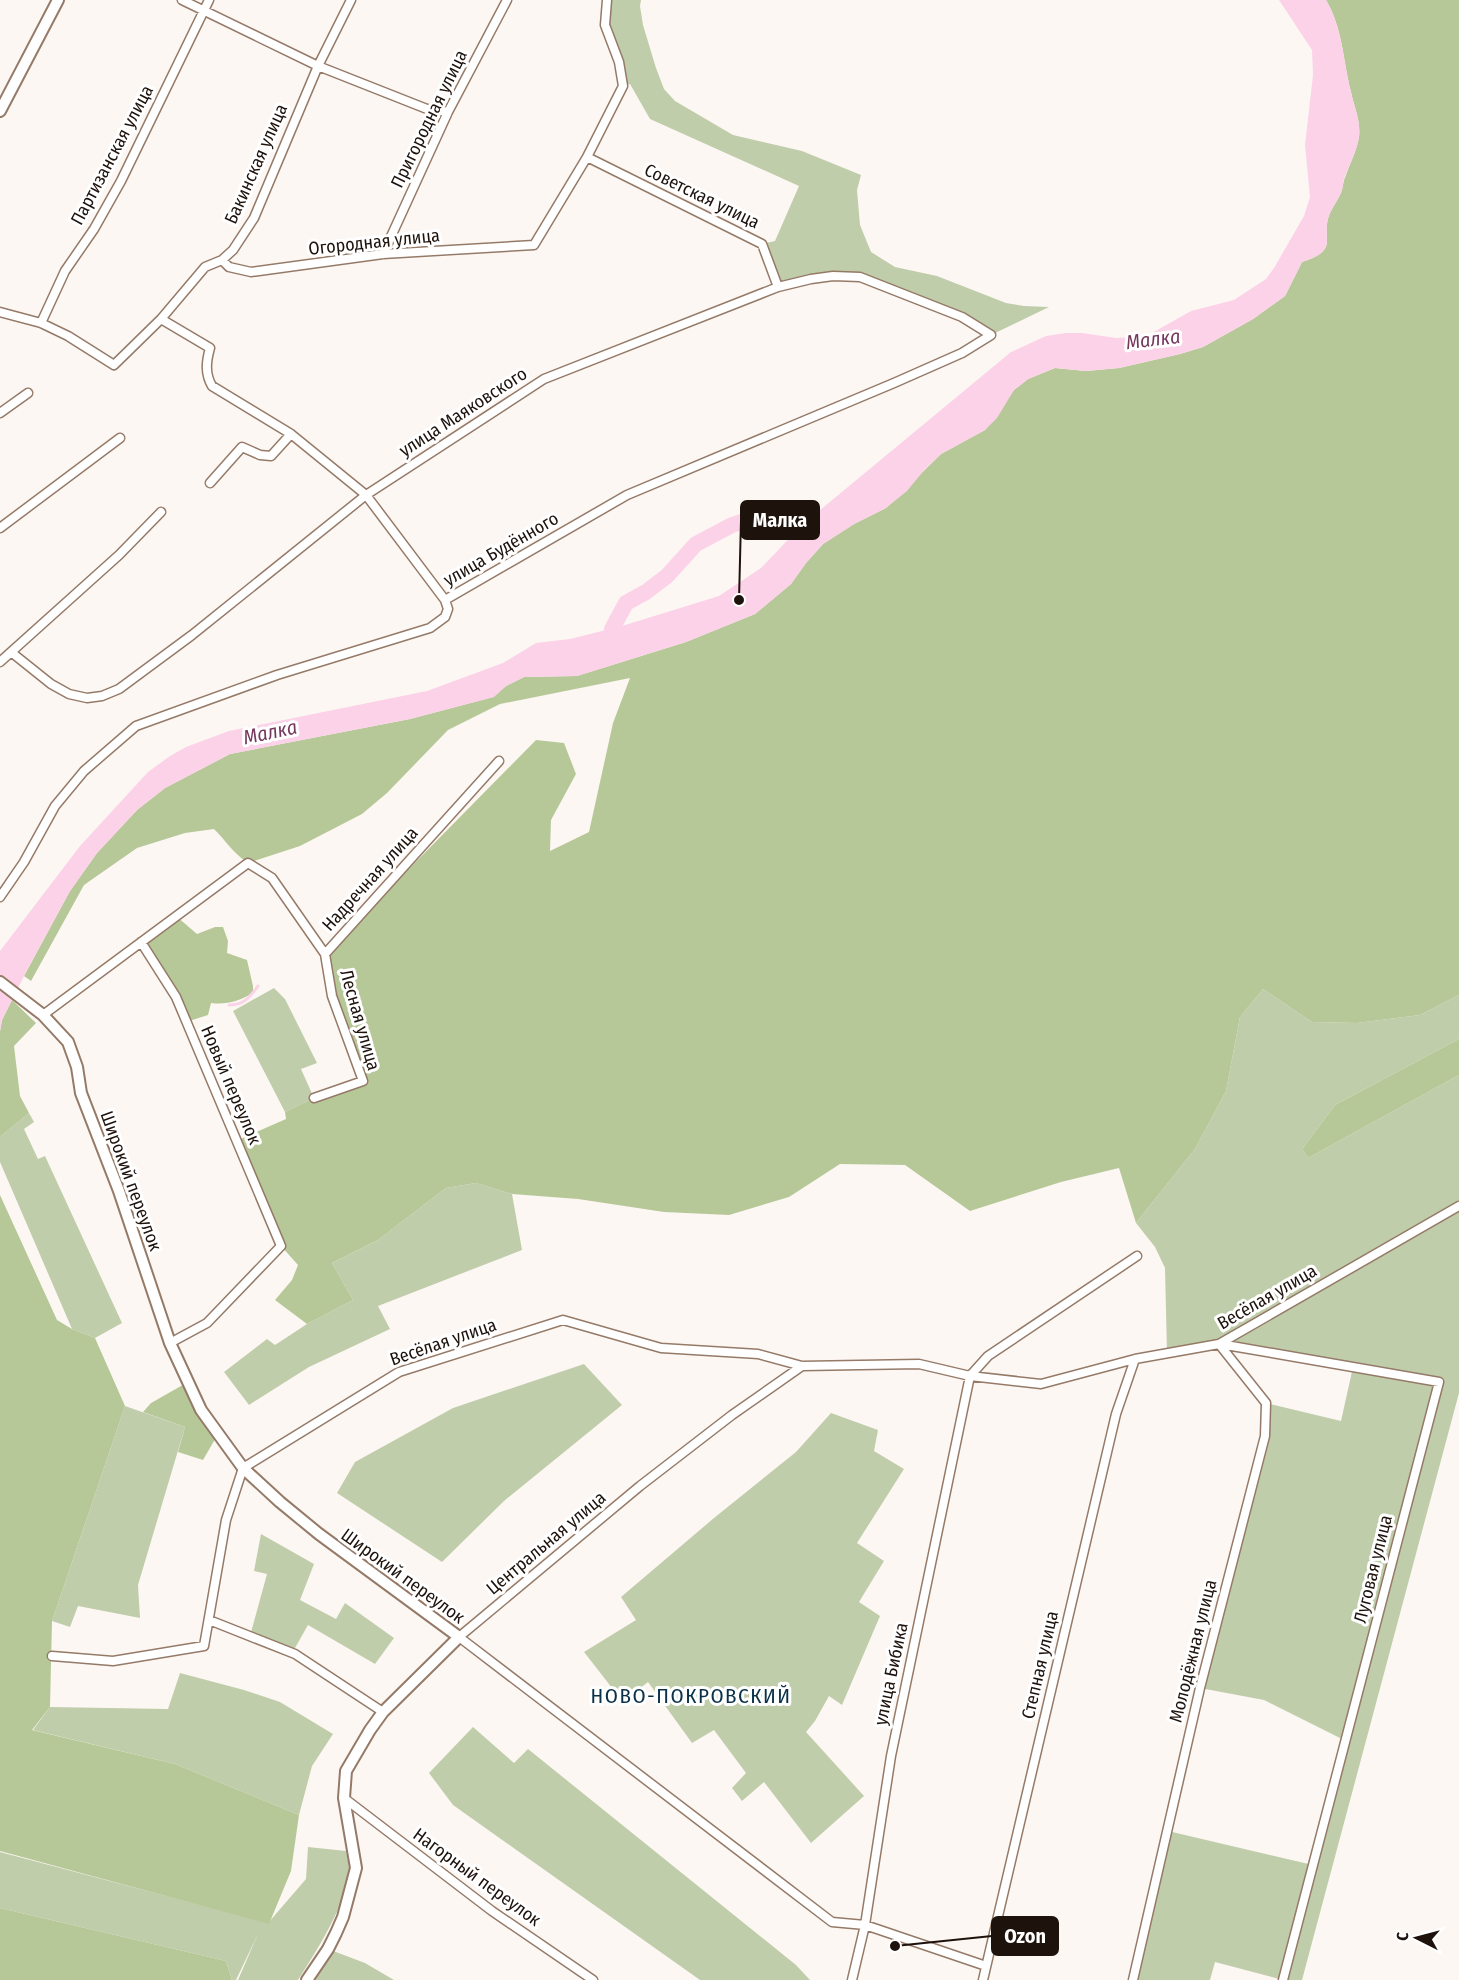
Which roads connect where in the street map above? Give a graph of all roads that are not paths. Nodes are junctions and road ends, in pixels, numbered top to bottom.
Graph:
1 (58, 0) edge
2 (182, 0) edge
3 (209, 0) edge
4 (351, 0) edge
5 (507, 0) edge
6 (607, 0) edge
7 (204, 10) junction
8 (318, 66) junction
9 (0, 111) edge
10 (448, 112) junction
11 (587, 157) junction
12 (383, 254) junction
13 (222, 260) junction
14 (778, 287) junction
15 (0, 312) edge
16 (161, 319) junction
17 (41, 323) junction
18 (991, 334) joint
19 (28, 393) dead end
20 (0, 413) edge
21 (291, 434) junction
22 (120, 438) dead end
23 (210, 483) dead end
24 (366, 495) junction
25 (161, 512) dead end
26 (0, 528) edge
27 (444, 600) junction
28 (11, 652) junction
29 (0, 662) edge
30 (499, 761) dead end
31 (0, 897) edge
32 (141, 942) junction
33 (325, 954) junction
34 (0, 982) edge
35 (43, 1015) junction
36 (314, 1098) dead end
37 (1459, 1206) edge
38 (1137, 1256) dead end
39 (170, 1343) junction
40 (1219, 1344) junction
41 (1135, 1359) junction
42 (802, 1366) junction
43 (970, 1376) junction
44 (243, 1468) junction
45 (209, 1620) junction
46 (459, 1637) junction
47 (52, 1656) dead end
48 (383, 1712) junction
49 (344, 1798) junction
50 (865, 1925) junction
51 (986, 1966) junction
52 (307, 1980) edge
53 (593, 1980) edge
54 (852, 1980) edge
55 (983, 1980) edge
56 (1133, 1980) edge
57 (1283, 1980) edge

1 - 9 street
2 - 7 street
3 - 7 street, Партизанская улица
4 - 8 street, Бакинская улица
5 - 10 street, Пригородная улица
6 - 11 street
7 - 8 street
7 - 17 street, Партизанская улица
8 - 10 street
8 - 13 street, Бакинская улица
10 - 12 street, Пригородная улица
11 - 12 street, Огородная улица
11 - 14 street, Советская улица
12 - 13 street, Огородная улица
13 - 16 street, Бакинская улица
14 - 18 street, улица Маяковского
14 - 24 street, улица Маяковского
15 - 17 street
16 - 17 street, Бакинская улица
16 - 21 street
18 - 27 street, улица Будённого
19 - 20 street
21 - 23 street
21 - 24 street
22 - 26 street
24 - 27 street
24 - 28 street, улица Маяковского
25 - 28 street
27 - 31 street, улица Будённого
28 - 29 street
30 - 33 street, Надречная улица
32 - 33 street, Надречная улица
32 - 35 street, Надречная улица
32 - 39 street, Новый переулок
33 - 36 street, Лесная улица
34 - 35 street, Широкий переулок
35 - 39 street, Широкий переулок
37 - 40 street, Весёлая улица
38 - 43 street
39 - 44 street, Широкий переулок
40 - 41 street, Весёлая улица
40 - 56 street, Молодёжная улица
40 - 57 street, Луговая улица
41 - 43 street, Весёлая улица
41 - 51 street, Степная улица
42 - 43 street, Весёлая улица
42 - 44 street, Весёлая улица
42 - 46 street, Центральная улица
43 - 50 street, улица Бибика
44 - 45 street
44 - 46 street, Широкий переулок
45 - 47 street
45 - 48 street
46 - 48 street, Центральная улица
46 - 50 street, Широкий переулок
48 - 49 street, Центральная улица
49 - 52 street, Центральная улица
49 - 53 street, Нагорный переулок
50 - 51 street, Широкий переулок
50 - 54 street, улица Бибика
51 - 55 street, Степная улица

